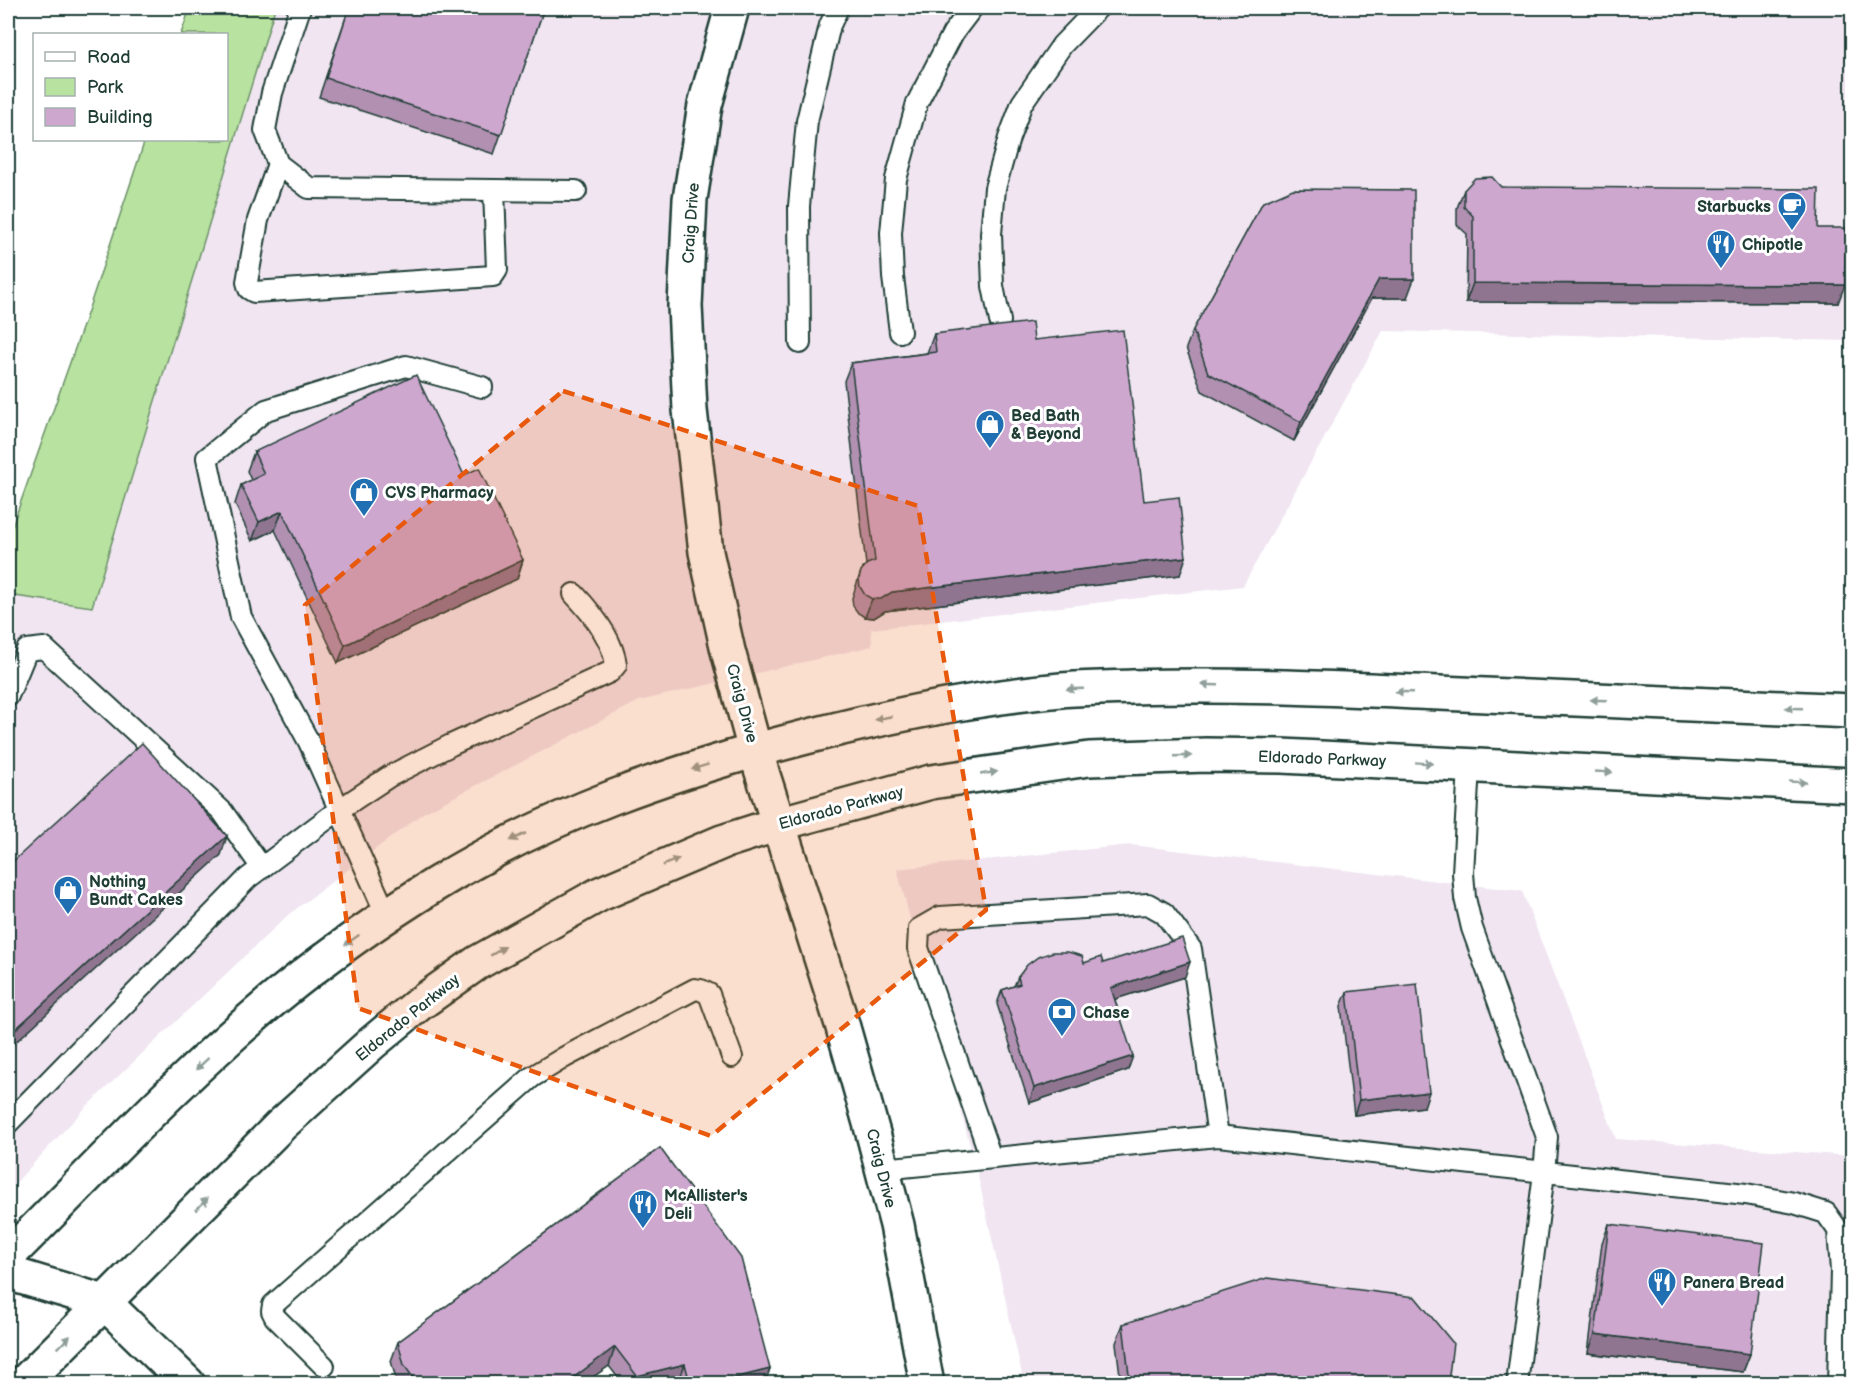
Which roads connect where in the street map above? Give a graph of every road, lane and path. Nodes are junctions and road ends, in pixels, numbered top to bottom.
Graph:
1 (300, 8) edge
2 (732, 8) edge
3 (838, 8) edge
4 (972, 8) edge
5 (1098, 8) edge
6 (278, 164) junction
7 (494, 190) junction
8 (576, 191) dead end
9 (1000, 321) dead end
10 (900, 332) dead end
11 (800, 343) dead end
12 (482, 387) dead end
13 (574, 594) dead end
14 (8, 696) edge
15 (1852, 711) edge
16 (755, 750) junction
17 (1469, 766) junction
18 (1852, 785) edge
19 (340, 809) junction
20 (778, 824) junction
21 (262, 868) junction
22 (387, 916) junction
23 (732, 1057) dead end
24 (8, 1123) edge
25 (1218, 1136) junction
26 (991, 1158) junction
27 (882, 1169) junction
28 (1544, 1173) junction
29 (8, 1256) edge
30 (8, 1273) edge
31 (104, 1302) junction
32 (324, 1366) dead end
33 (173, 1379) edge
34 (23, 1383) edge
35 (927, 1383) edge
36 (1517, 1383) edge
37 (1838, 1383) edge

1 - 6 lane
2 - 16 main road, Craig Drive
3 - 11 lane
4 - 10 lane
5 - 9 lane
6 - 7 lane
6 - 7 lane
7 - 8 lane
12 - 19 lane
13 - 19 lane
14 - 21 lane
15 -> 16 main road
16 - 20 main road, Craig Drive
16 -> 22 main road
17 -> 18 main road, Eldorado Parkway
20 -> 17 main road, Eldorado Parkway
17 - 28 lane
19 - 21 lane
19 - 22 lane
20 - 27 main road, Craig Drive
31 -> 20 main road, Eldorado Parkway
21 - 24 lane
22 -> 29 main road
23 - 32 lane
25 - 26 lane
25 - 26 lane
25 - 28 lane
26 - 27 lane
27 - 35 main road, Craig Drive
28 - 36 lane
28 - 37 lane
30 - 31 main road
31 - 33 main road
34 -> 31 main road, Eldorado Parkway

